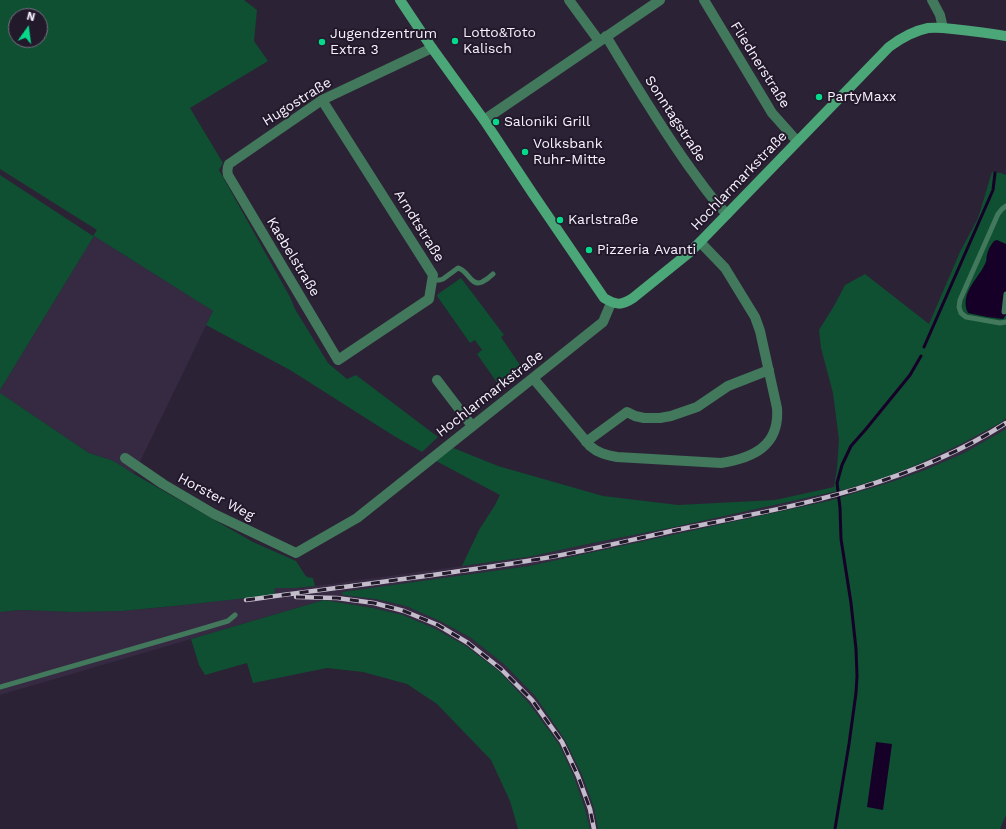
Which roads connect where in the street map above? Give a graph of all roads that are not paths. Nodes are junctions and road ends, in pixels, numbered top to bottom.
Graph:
1 (400, 0) edge
2 (569, 0) edge
3 (660, 0) edge
4 (704, 0) edge
5 (932, 0) edge
6 (943, 28) junction
7 (1006, 36) edge
8 (603, 39) junction
9 (432, 48) junction
10 (322, 100) junction
11 (484, 120) junction
12 (798, 141) junction
13 (227, 168) joint
14 (1005, 208) edge
15 (727, 214) junction
16 (700, 242) junction
17 (493, 274) dead end
18 (432, 280) junction
19 (1006, 294) edge
20 (611, 303) junction
21 (1004, 312) dead end
22 (1006, 322) edge
23 (338, 360) joint
24 (769, 370) junction
25 (533, 378) junction
26 (437, 380) dead end
27 (472, 426) junction
28 (586, 442) junction
29 (125, 458) dead end
30 (296, 553) joint
31 (235, 615) dead end
32 (0, 687) edge

1 - 9 street
2 - 8 street, Sonntagstraße
3 - 8 street
4 - 12 street, Fliednerstraße
5 - 6 street
6 - 7 street, Hochlarmarkstraße
6 - 12 street, Hochlarmarkstraße
8 - 11 street
8 - 15 street, Sonntagstraße
9 - 10 street, Hugostraße
9 - 11 street
10 - 13 street, Hugostraße
10 - 18 street, Arndtstraße
11 - 20 street
12 - 15 street, Hochlarmarkstraße
13 - 23 street, Kaebelstraße
14 - 22 lane
15 - 16 street, Hochlarmarkstraße
16 - 20 street, Hochlarmarkstraße
16 - 24 street
17 - 18 lane
18 - 23 street, Arndtstraße
19 - 21 lane
20 - 25 street, Hochlarmarkstraße
24 - 28 street
24 - 28 street
25 - 27 street, Hochlarmarkstraße
25 - 28 street
26 - 27 street
27 - 30 street, Hochlarmarkstraße
29 - 30 street, Horster Weg
31 - 32 lane

